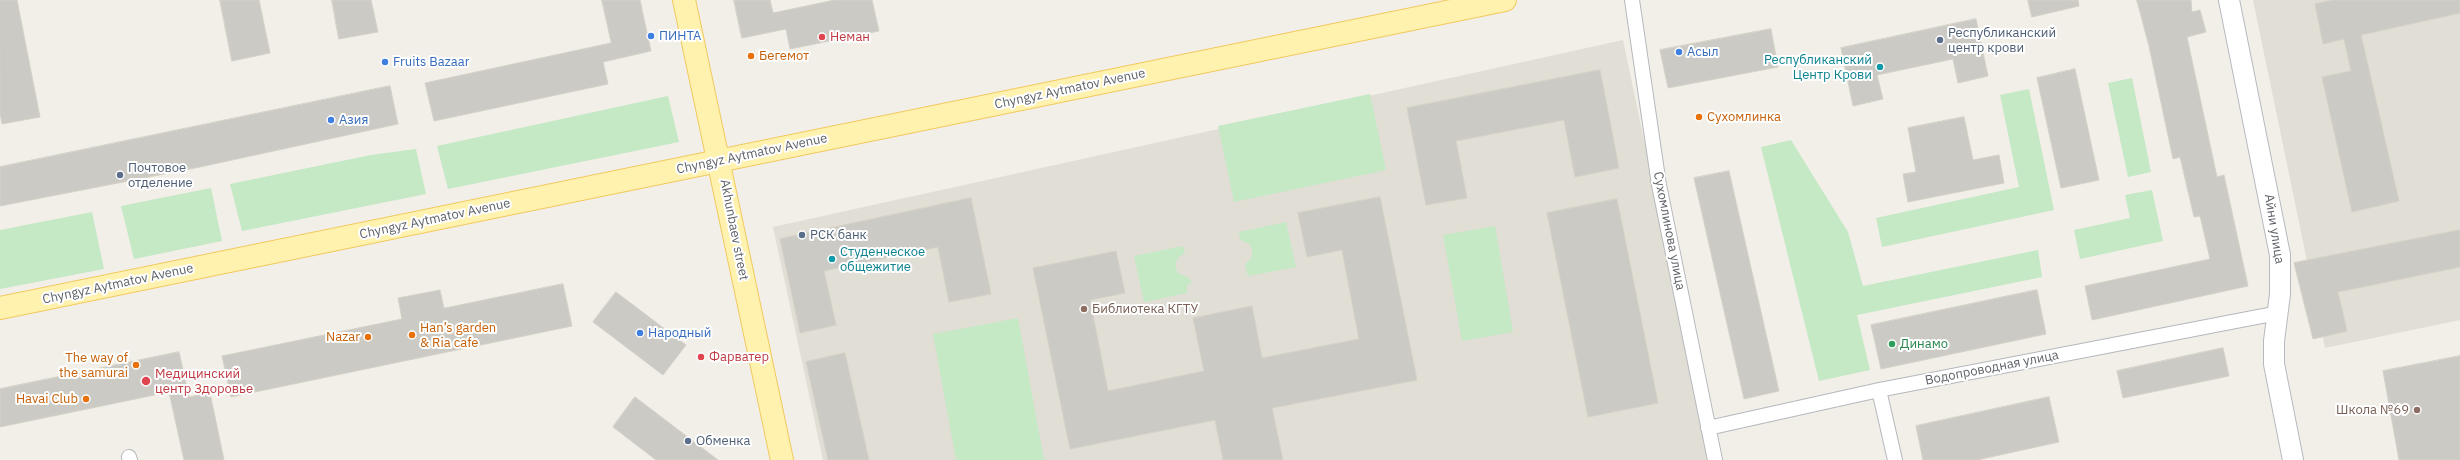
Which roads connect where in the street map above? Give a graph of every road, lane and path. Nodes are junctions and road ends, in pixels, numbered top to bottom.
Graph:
1 (684, 0) edge
2 (1505, 0) edge
3 (1632, 0) edge
4 (2229, 0) edge
5 (720, 161) junction
6 (0, 308) edge
7 (2278, 313) junction
8 (1879, 390) junction
9 (1708, 428) junction
10 (782, 460) edge
11 (1715, 460) edge
12 (1895, 460) edge
13 (2293, 460) edge

1 - 5 main road, Akhunbaev street
2 - 5 main road, Chyngyz Aytmatov Avenue
3 - 9 street, Сухомлинова улица
4 - 7 street, Айни улица
5 - 6 main road, Chyngyz Aytmatov Avenue
5 - 10 main road, Akhunbaev street
7 - 8 street, Водопроводная улица
7 - 13 street, Айни улица
8 - 9 street, Водопроводная улица
8 - 12 street
9 - 11 street, Сухомлинова улица

